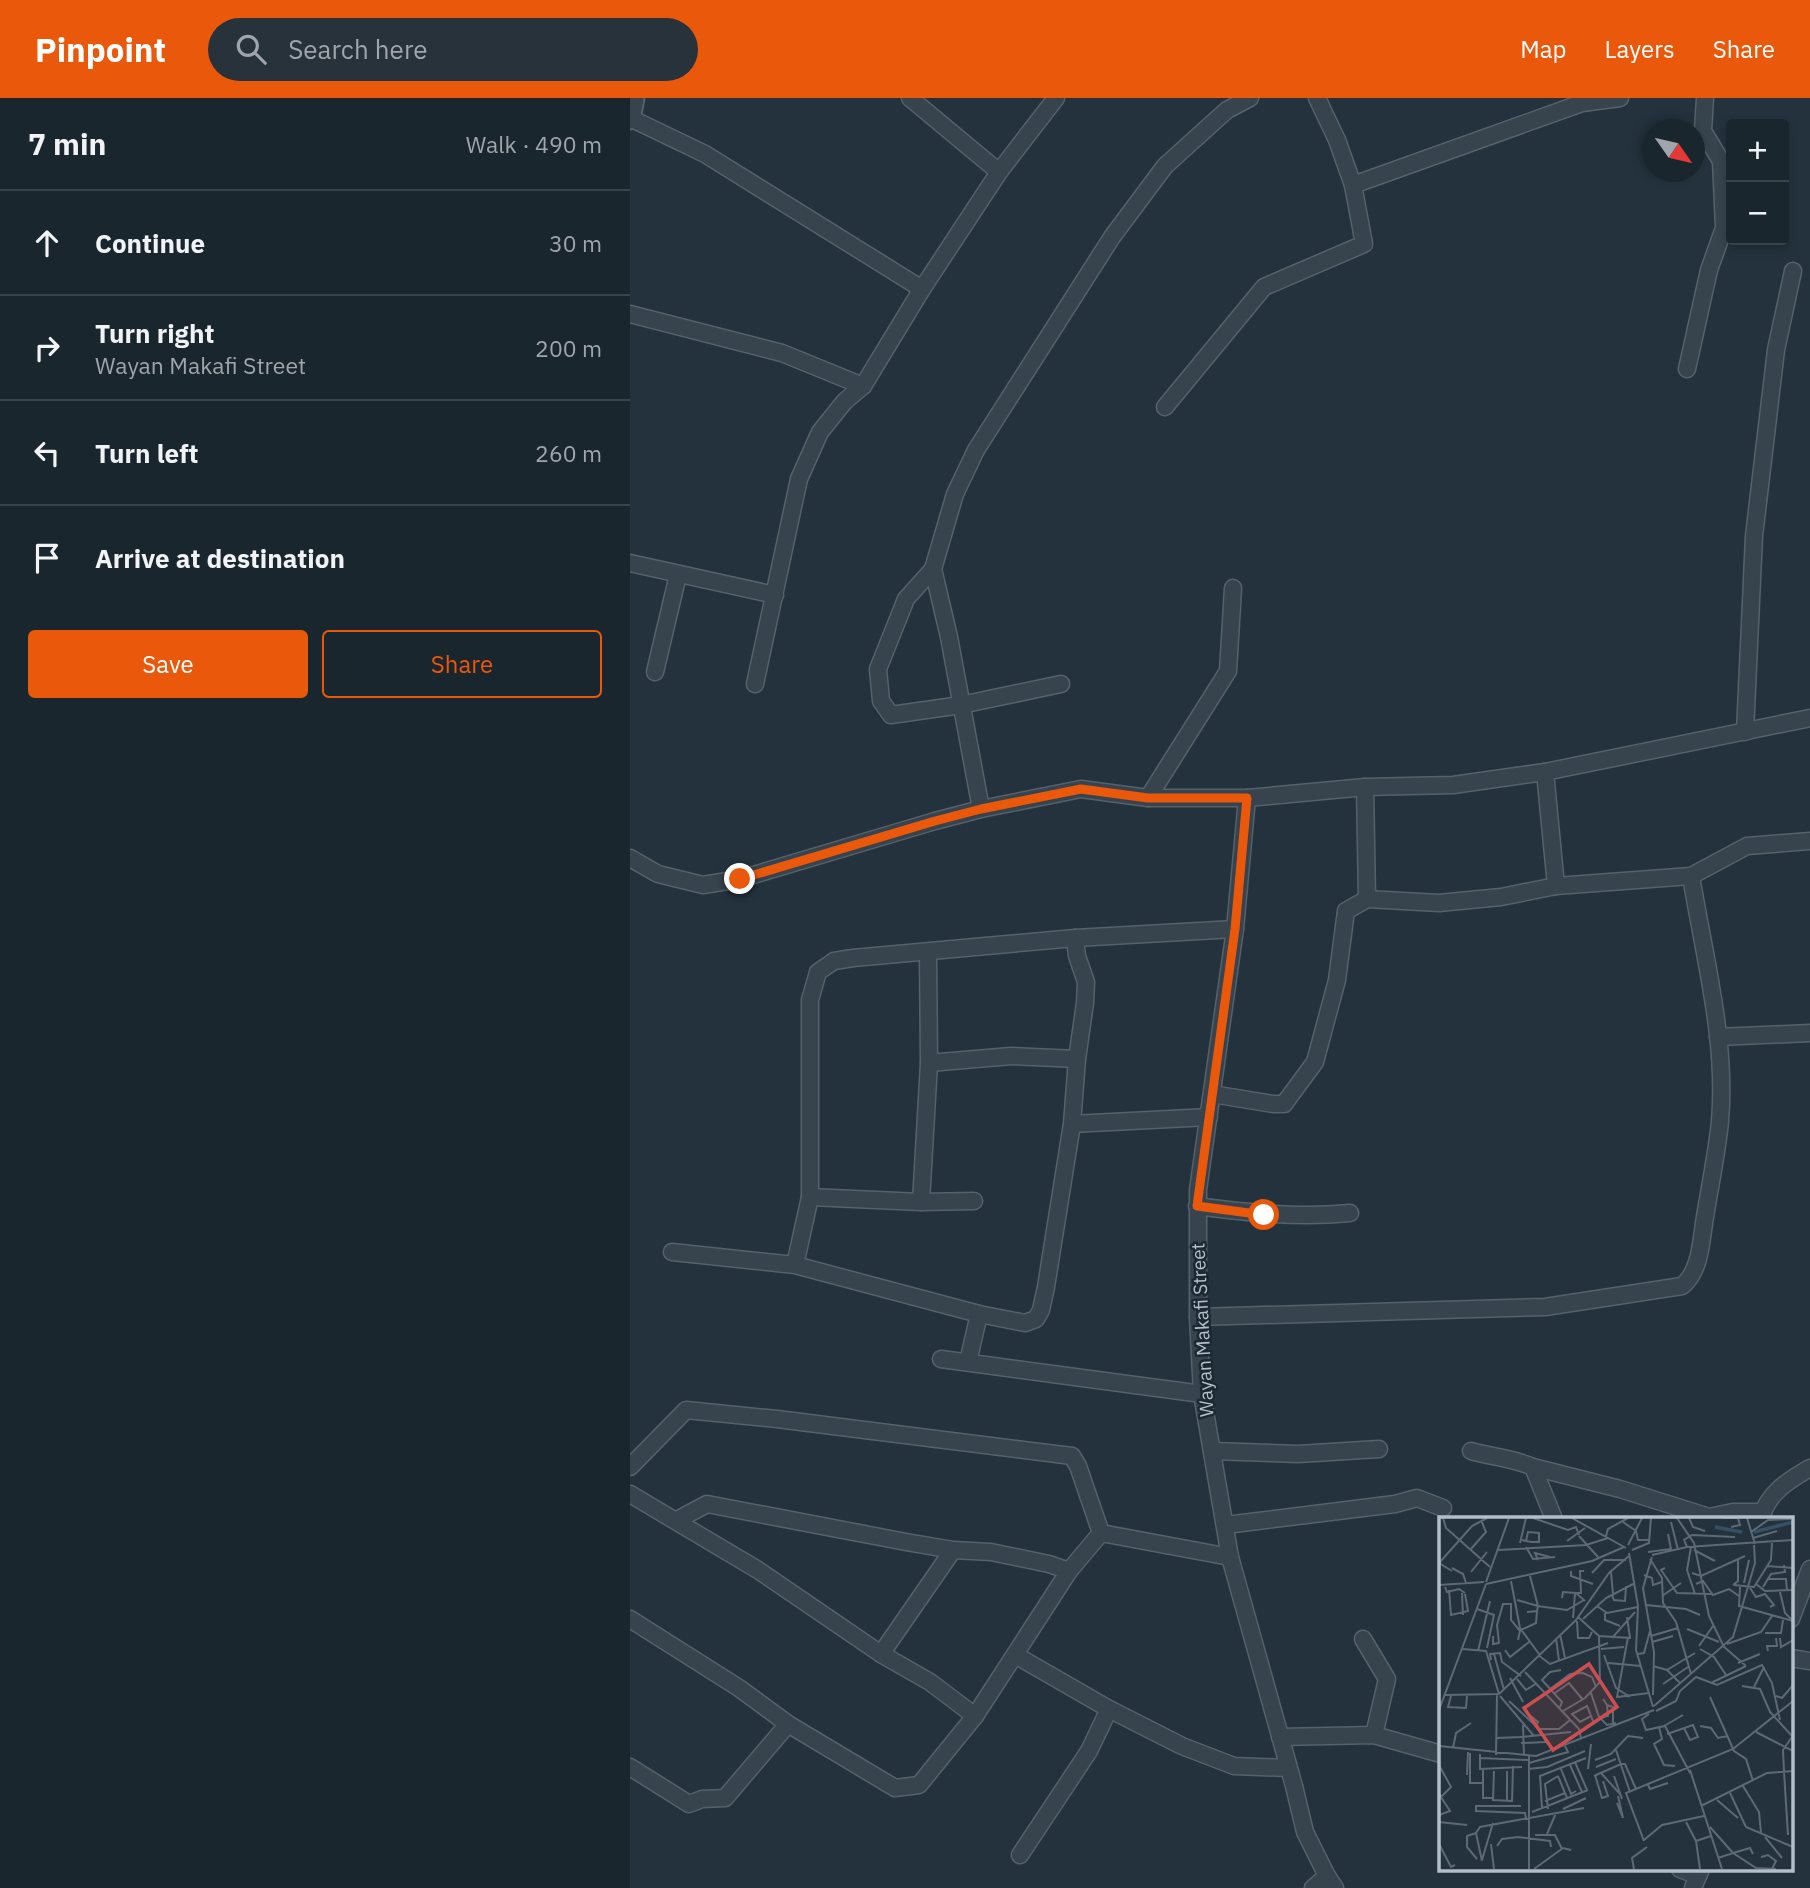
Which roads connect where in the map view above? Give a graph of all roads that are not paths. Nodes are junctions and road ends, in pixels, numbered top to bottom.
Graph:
1 (634, 98) edge
2 (910, 98) edge
3 (1056, 98) edge
4 (1250, 98) edge
5 (1317, 98) edge
6 (1620, 98) edge
7 (1705, 98) edge
8 (1582, 101) edge
9 (630, 119) edge
10 (999, 172) junction
11 (1353, 185) junction
12 (1793, 271) dead end
13 (922, 289) junction
14 (630, 314) edge
15 (1687, 369) dead end
16 (863, 386) junction
17 (1165, 407) dead end
18 (630, 563) edge
19 (933, 569) junction
20 (678, 575) junction
21 (1233, 588) dead end
22 (775, 595) junction
23 (655, 672) dead end
24 (755, 684) dead end
25 (1061, 684) dead end
26 (961, 705) junction
27 (1810, 718) edge
28 (1745, 732) junction
29 (1545, 772) junction
30 (1365, 787) junction
31 (1148, 798) junction
32 (1247, 798) junction
33 (981, 809) junction
34 (1810, 841) edge
35 (630, 858) edge
36 (1691, 876) junction
37 (1556, 886) junction
38 (1367, 899) junction
39 (1235, 929) junction
40 (1075, 938) junction
41 (928, 952) junction
42 (1810, 1033) edge
43 (1718, 1037) junction
44 (1077, 1059) junction
45 (929, 1063) junction
46 (1212, 1094) junction
47 (1209, 1117) junction
48 (1072, 1124) junction
49 (810, 1197) junction
50 (975, 1201) dead end
51 (921, 1202) junction
52 (1197, 1206) junction
53 (1350, 1213) dead end
54 (672, 1252) dead end
55 (795, 1265) junction
56 (979, 1314) junction
57 (1198, 1318) junction
58 (941, 1359) dead end
59 (968, 1362) junction
60 (1202, 1394) junction
61 (1379, 1449) dead end
62 (1212, 1451) junction
63 (1471, 1451) dead end
64 (1533, 1466) junction
65 (630, 1467) edge
66 (1810, 1468) edge
67 (630, 1494) edge
68 (1443, 1508) dead end
69 (1762, 1515) edge
70 (1553, 1517) edge
71 (1706, 1517) edge
72 (1713, 1517) edge
73 (677, 1520) junction
74 (1226, 1525) junction
75 (1101, 1533) junction
76 (953, 1550) junction
77 (1230, 1557) junction
78 (1810, 1569) edge
79 (1069, 1571) junction
80 (1792, 1616) edge
81 (630, 1619) edge
82 (1363, 1639) dead end
83 (881, 1654) junction
84 (1015, 1655) junction
85 (1792, 1658) edge
86 (1810, 1661) edge
87 (1109, 1709) junction
88 (975, 1716) junction
89 (788, 1724) junction
90 (1374, 1735) junction
91 (1280, 1737) junction
92 (1439, 1753) edge
93 (630, 1768) edge
94 (1288, 1768) junction
95 (1020, 1855) dead end
96 (1331, 1882) edge
97 (1312, 1888) edge

1 - 9 street
2 - 10 street
3 - 10 street
4 - 19 street
5 - 11 street
6 - 8 street
7 - 15 street
8 - 11 street
9 - 13 street
10 - 13 street
11 - 17 street
12 - 28 street
13 - 16 street
14 - 16 street
16 - 22 street
18 - 20 street
19 - 26 street
19 - 26 street
20 - 22 street
20 - 23 street
21 - 31 street
22 - 24 street
25 - 26 street
26 - 33 street
27 - 28 street
28 - 29 street
29 - 30 street
29 - 37 street
30 - 32 street
30 - 38 street
31 - 32 street
31 - 33 street
32 - 39 street, Wayan Makafi Street
33 - 35 street
34 - 36 street
36 - 37 street
36 - 43 street
37 - 38 street
38 - 46 street
39 - 40 street
39 - 46 street, Wayan Makafi Street
40 - 41 street
40 - 44 street
41 - 45 street
41 - 49 street
42 - 43 street
43 - 57 street
44 - 45 street
44 - 48 street
45 - 51 street
46 - 47 street, Wayan Makafi Street
47 - 48 street
47 - 52 street, Wayan Makafi Street
48 - 56 street
49 - 51 street
49 - 55 street
50 - 51 street
52 - 53 street
52 - 57 street, Wayan Makafi Street
54 - 55 street
55 - 56 street
56 - 59 street
57 - 60 street, Wayan Makafi Street
58 - 59 street
59 - 60 street
60 - 62 street, Wayan Makafi Street
61 - 62 street
62 - 74 street, Wayan Makafi Street
63 - 64 street
64 - 70 street
64 - 71 street
65 - 75 street
66 - 69 street
67 - 73 street
68 - 74 street
69 - 72 street
73 - 76 street
73 - 83 street
74 - 77 street, Wayan Makafi Street
75 - 77 street
75 - 79 street
76 - 79 street
76 - 83 street
77 - 91 street, Wayan Makafi Street
78 - 80 street
79 - 84 street
81 - 89 street
82 - 90 street
83 - 88 street
84 - 87 street
84 - 88 street
85 - 86 street
87 - 94 street
87 - 95 street
88 - 89 street
89 - 93 street
90 - 91 street
90 - 92 street
91 - 94 street, Wayan Makafi Street
94 - 96 street, Wayan Makafi Street
96 - 97 street

